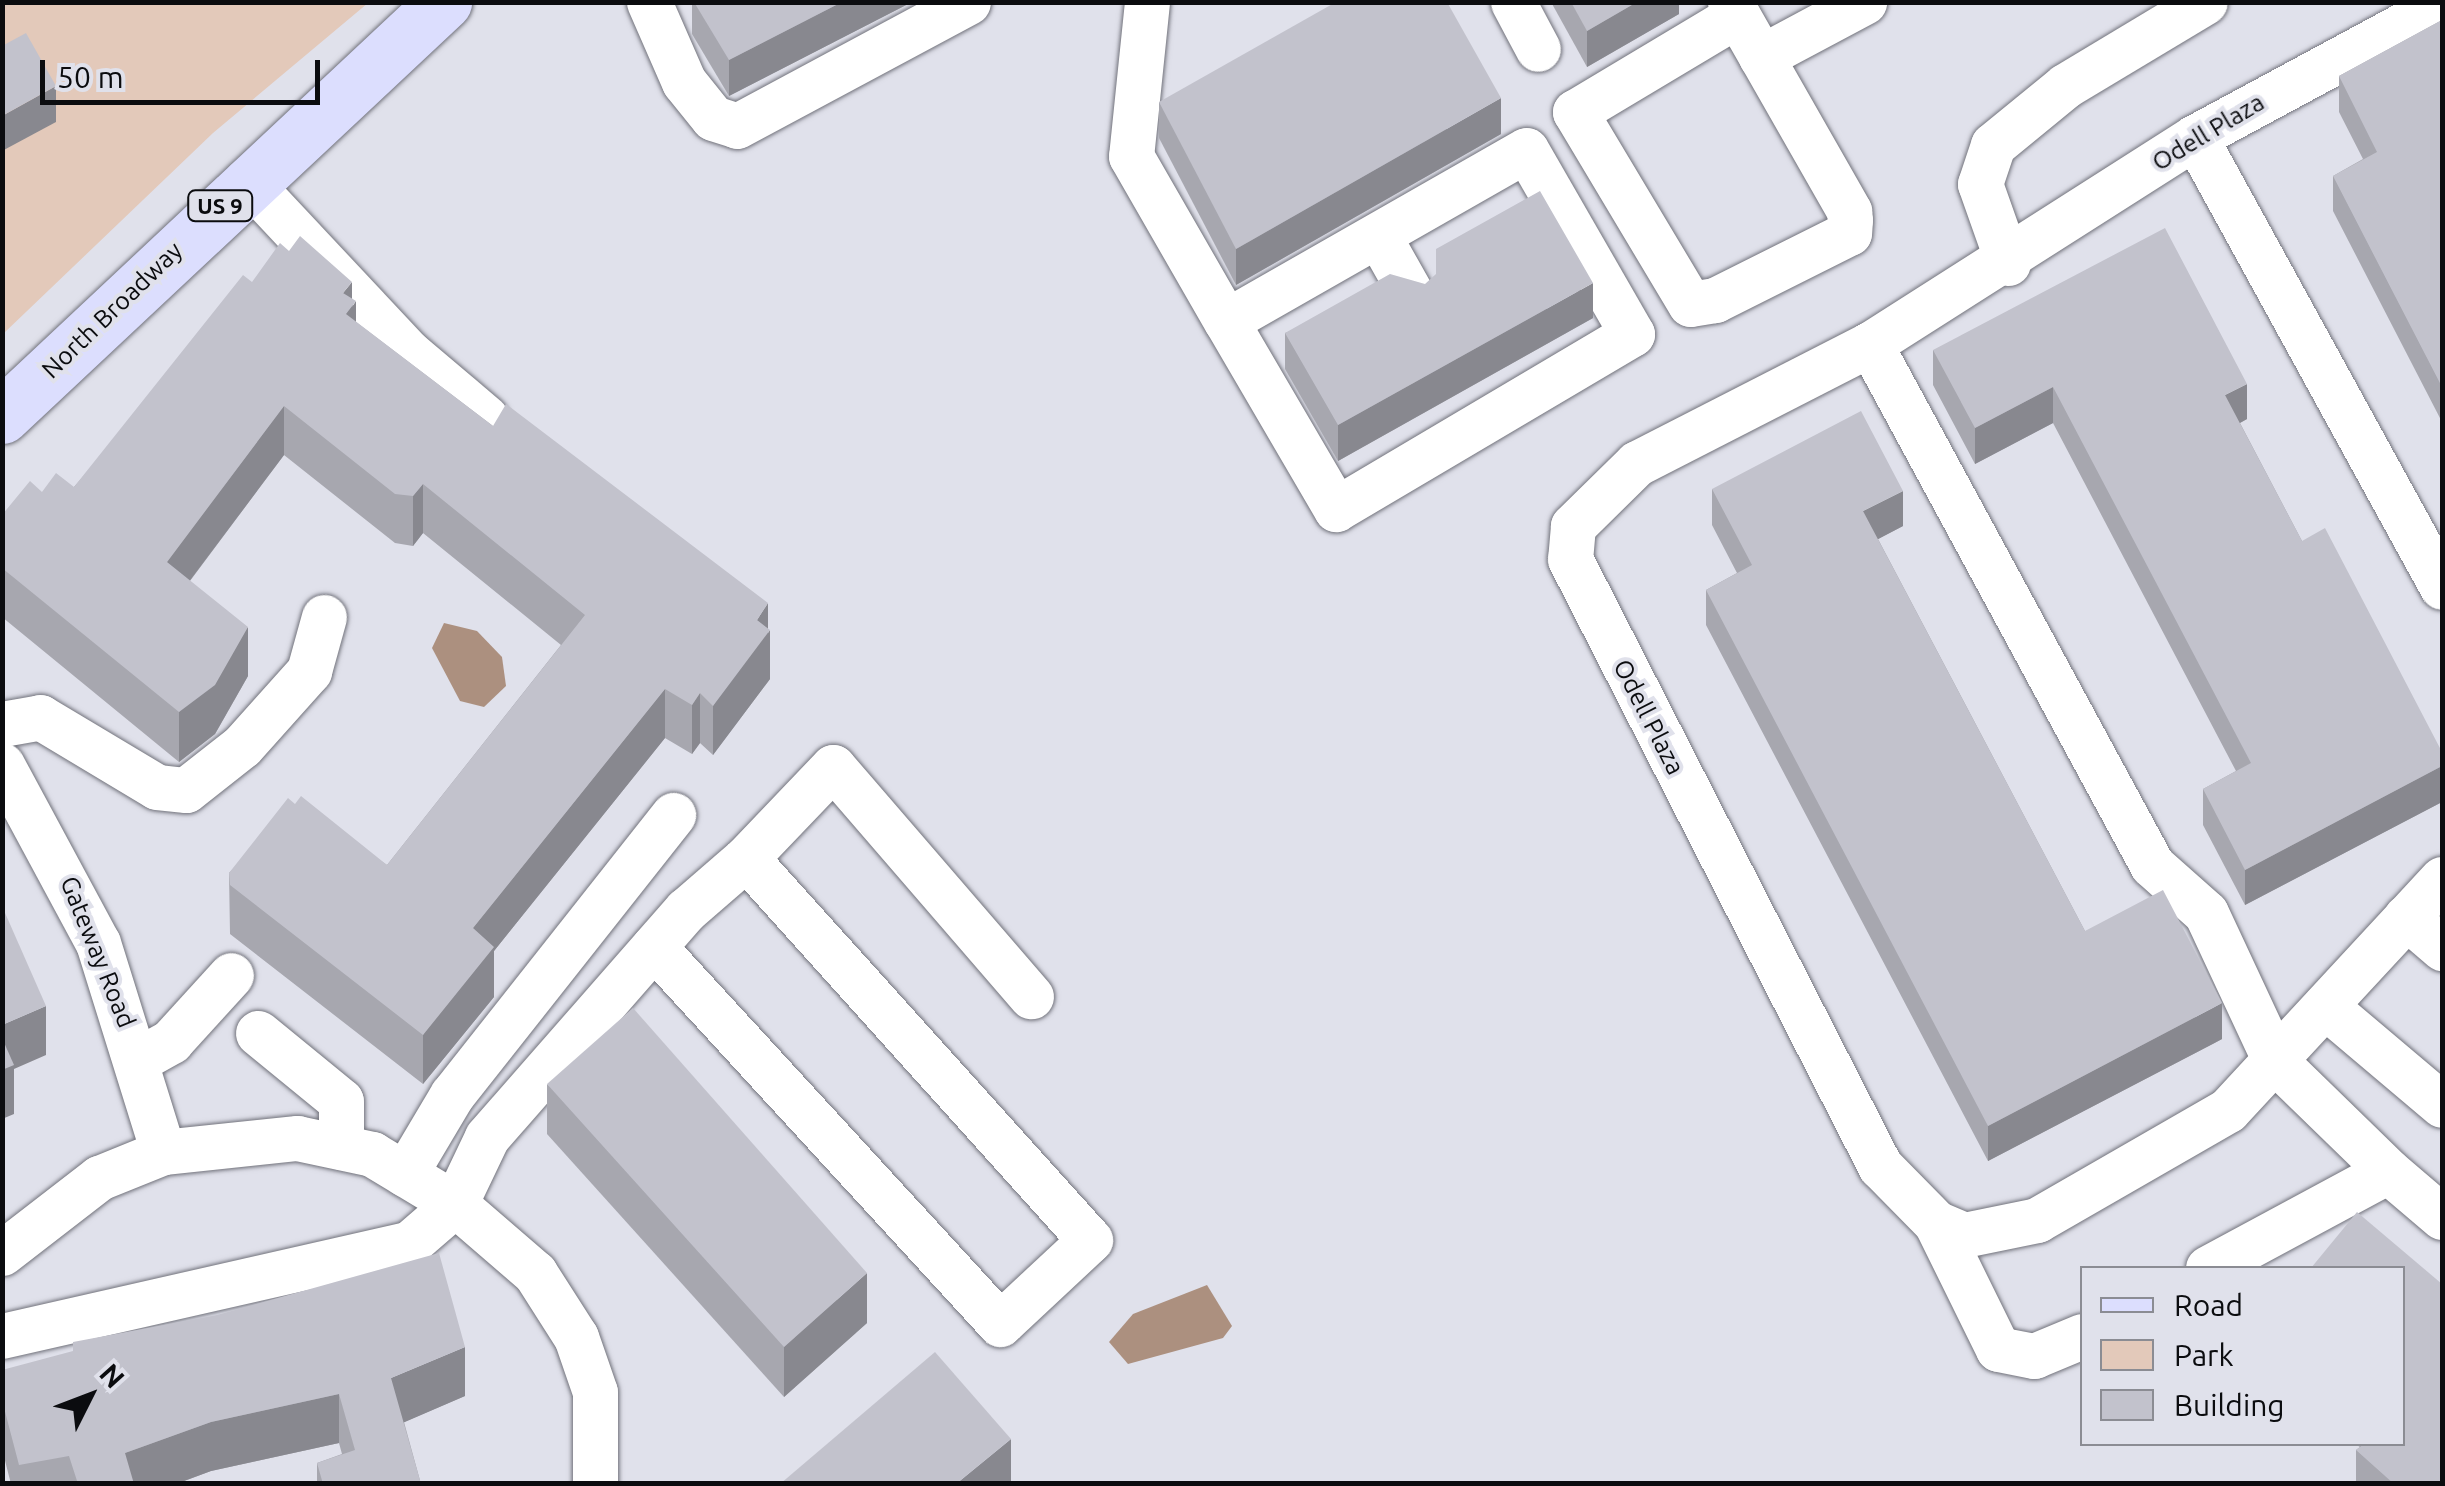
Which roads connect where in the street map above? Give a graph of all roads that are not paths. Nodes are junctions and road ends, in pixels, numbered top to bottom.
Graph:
1 (444, 2) edge
2 (968, 2) edge
3 (1147, 2) edge
4 (1513, 2) edge
5 (1864, 2) edge
6 (2205, 2) edge
7 (2433, 6) edge
8 (667, 9) edge
9 (1733, 9) edge
10 (1538, 49) dead end
11 (1761, 57) junction
12 (1185, 93) edge
13 (1135, 120) junction
14 (2195, 137) junction
15 (247, 180) junction
16 (1378, 235) junction
17 (2008, 263) junction
18 (1413, 297) edge
19 (1226, 321) junction
20 (1870, 344) junction
21 (2, 416) edge
22 (486, 418) edge
23 (2442, 587) edge
24 (324, 617) dead end
25 (2, 724) edge
26 (2, 765) edge
27 (673, 815) dead end
28 (746, 858) junction
29 (2442, 879) edge
30 (2406, 918) junction
31 (654, 947) junction
32 (2442, 948) edge
33 (231, 975) dead end
34 (1031, 996) dead end
35 (2324, 1006) junction
36 (258, 1033) dead end
37 (139, 1058) junction
38 (2276, 1061) junction
39 (2442, 1105) edge
40 (341, 1148) junction
41 (163, 1152) junction
42 (2388, 1172) junction
43 (405, 1174) junction
44 (455, 1204) junction
45 (2442, 1217) edge
46 (1936, 1224) junction
47 (2, 1253) edge
48 (2212, 1266) edge
49 (2, 1336) edge
50 (2080, 1337) edge
51 (595, 1484) edge

1 - 15 main road, North Broadway / US 9
2 - 8 street
3 - 13 street
4 - 10 street
5 - 11 street
6 - 17 street
7 - 14 street, Odell Plaza
9 - 11 street
9 - 11 street
12 - 13 street
13 - 19 street
14 - 17 street, Odell Plaza
14 - 23 street
15 - 21 main road, North Broadway / US 9
15 - 22 street
16 - 18 street
16 - 19 street
16 - 19 street
17 - 20 street, Odell Plaza
20 - 38 street
20 - 46 street, Odell Plaza
24 - 25 street
26 - 37 street, Gateway Road
27 - 43 street
28 - 31 street
28 - 31 street
28 - 34 street
29 - 30 street
30 - 32 street
30 - 35 street
31 - 44 street
33 - 37 street
35 - 38 street
35 - 39 street
36 - 40 street
37 - 41 street, Gateway Road
38 - 42 street
38 - 46 street
40 - 41 street
40 - 43 street
41 - 47 street
42 - 45 street
42 - 48 street
43 - 44 street
44 - 49 street
44 - 51 street
46 - 50 street, Odell Plaza

